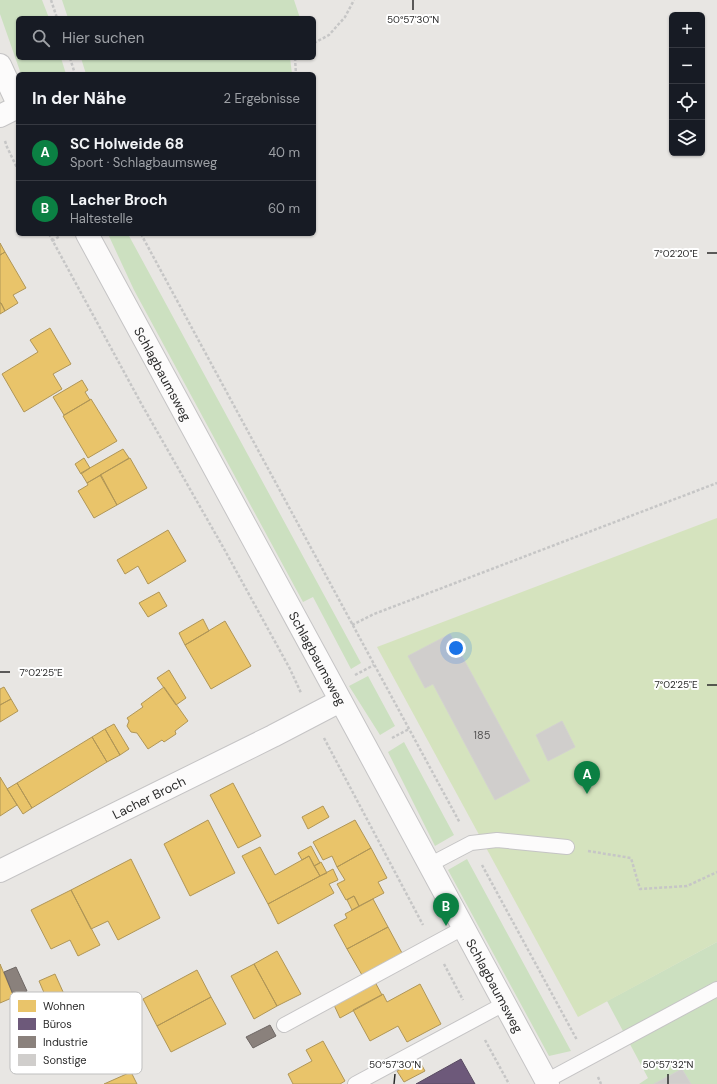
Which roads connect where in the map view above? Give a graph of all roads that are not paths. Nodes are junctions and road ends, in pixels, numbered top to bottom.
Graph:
1 (0, 66) edge
2 (16, 100) edge
3 (16, 109) edge
4 (2, 125) edge
5 (88, 236) edge
6 (340, 701) junction
7 (568, 847) road end
8 (429, 865) junction
9 (0, 871) edge
10 (463, 928) junction
11 (717, 989) edge
12 (504, 1004) junction
13 (284, 1025) dead end
14 (547, 1082) edge
15 (355, 1084) edge

1 - 2 main road
3 - 4 main road
5 - 6 main road, Schlagbaumsweg
6 - 8 main road, Schlagbaumsweg
6 - 9 main road, Lacher Broch
7 - 8 lane
8 - 10 main road, Schlagbaumsweg
10 - 12 main road, Schlagbaumsweg
10 - 13 lane
11 - 14 lane
12 - 14 main road, Schlagbaumsweg
12 - 15 lane

